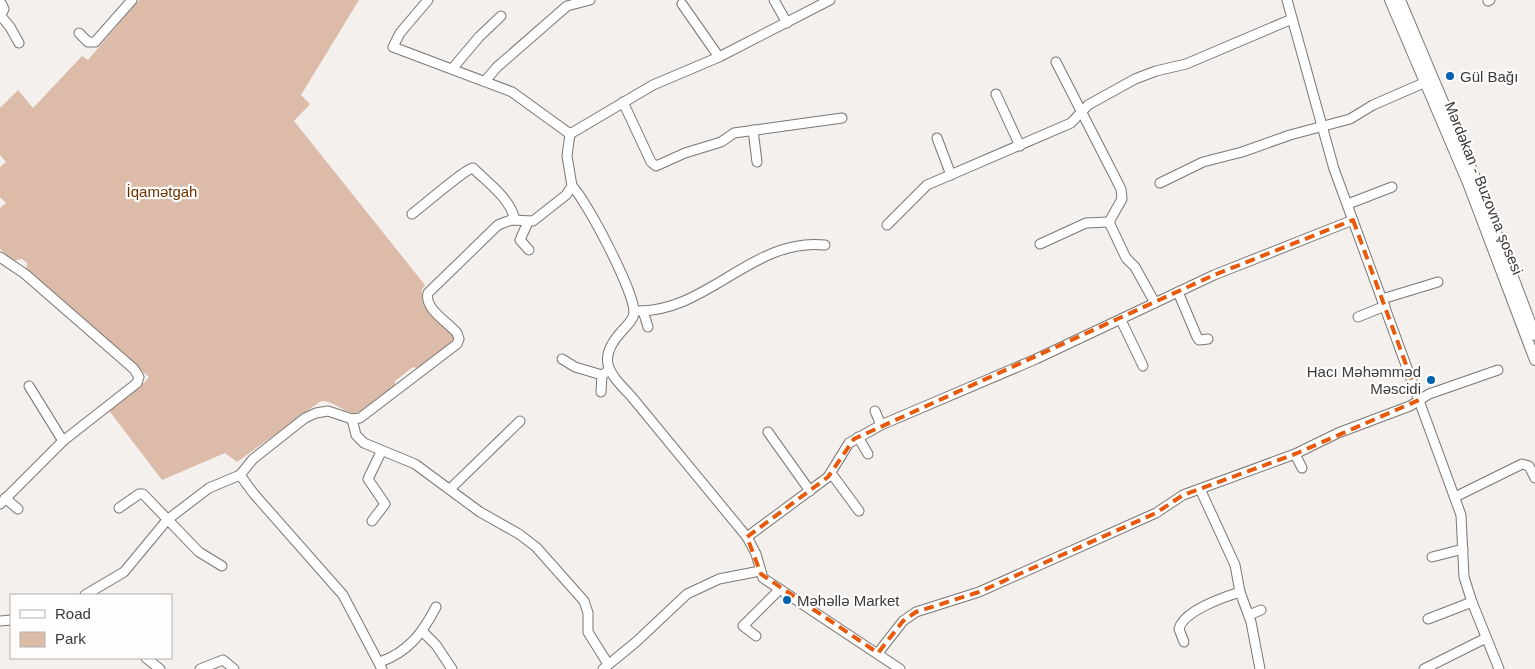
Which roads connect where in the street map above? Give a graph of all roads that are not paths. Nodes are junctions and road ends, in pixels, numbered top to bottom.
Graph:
1 (132, 0) edge
2 (428, 0) edge
3 (590, 0) edge
4 (774, 0) edge
5 (830, 0) edge
6 (1287, 0) edge
7 (1390, 0) edge
8 (1400, 0) edge
9 (0, 1) edge
10 (682, 4) dead end
11 (0, 16) edge
12 (501, 16) dead end
13 (1292, 19) junction
14 (787, 23) junction
15 (79, 33) dead end
16 (19, 43) dead end
17 (718, 57) junction
18 (1056, 62) dead end
19 (452, 69) junction
20 (485, 81) junction
21 (1426, 82) junction
22 (996, 94) dead end
23 (623, 102) junction
24 (1081, 114) junction
25 (842, 118) dead end
26 (1321, 127) junction
27 (753, 130) junction
28 (570, 134) junction
29 (937, 138) dead end
30 (1020, 146) junction
31 (756, 162) dead end
32 (951, 175) junction
33 (1160, 183) dead end
34 (572, 186) junction
35 (1392, 187) dead end
36 (1348, 204) junction
37 (412, 214) dead end
38 (515, 220) junction
39 (1353, 220) junction
40 (528, 222) junction
41 (1109, 222) junction
42 (887, 225) dead end
43 (1040, 244) dead end
44 (825, 245) dead end
45 (529, 250) dead end
46 (1, 260) edge
47 (1438, 282) dead end
48 (1178, 292) junction
49 (1155, 303) junction
50 (1384, 303) junction
51 (639, 311) junction
52 (1358, 317) dead end
53 (1121, 320) junction
54 (648, 327) dead end
55 (1535, 335) edge
56 (1208, 339) dead end
57 (562, 359) dead end
58 (1535, 360) edge
59 (1143, 366) dead end
60 (1498, 370) dead end
61 (605, 373) junction
62 (29, 386) dead end
63 (601, 392) dead end
64 (1419, 400) junction
65 (875, 411) dead end
66 (352, 419) junction
67 (520, 421) dead end
68 (881, 425) junction
69 (768, 432) dead end
70 (858, 437) junction
71 (63, 441) junction
72 (381, 452) junction
73 (868, 454) dead end
74 (1295, 454) junction
75 (1302, 468) dead end
76 (831, 473) junction
77 (240, 474) junction
78 (1535, 478) edge
79 (450, 489) junction
80 (1200, 489) junction
81 (810, 491) junction
82 (1455, 497) junction
83 (2, 501) edge
84 (119, 508) dead end
85 (18, 509) dead end
86 (859, 511) dead end
87 (166, 520) junction
88 (372, 521) dead end
89 (747, 537) junction
90 (1463, 549) junction
91 (1432, 556) dead end
92 (222, 566) dead end
93 (760, 571) junction
94 (780, 589) junction
95 (1240, 592) junction
96 (87, 594) edge
97 (1472, 602) junction
98 (436, 607) dead end
99 (1261, 610) dead end
100 (1249, 615) junction
101 (1428, 620) dead end
102 (422, 632) junction
103 (756, 636) dead end
104 (1486, 638) junction
105 (1184, 642) dead end
106 (878, 653) junction
107 (147, 659) edge
108 (381, 665) edge
109 (605, 667) edge
110 (160, 669) edge
111 (200, 669) edge
112 (234, 669) edge
113 (452, 669) edge
114 (900, 669) edge
115 (1260, 669) edge
116 (1424, 669) edge
117 (1499, 669) edge

1 - 15 street
2 - 19 street
3 - 20 street
4 - 14 street
5 - 14 street
6 - 13 street
7 - 21 main road, Mərdəkan - Buzovna şosesi
8 - 55 main road, Mərdəkan - Buzovna şosesi
9 - 11 street
10 - 17 street
11 - 16 street
12 - 19 street
13 - 24 street
13 - 26 street
14 - 17 street
17 - 23 street
18 - 24 street
19 - 20 street
20 - 28 street
21 - 26 street
21 - 58 main road, Mərdəkan - Buzovna şosesi
22 - 30 street
23 - 27 street
23 - 28 street
24 - 30 street
24 - 41 street
25 - 27 street
26 - 33 street
26 - 36 street
27 - 31 street
28 - 34 street
29 - 32 street
30 - 32 street
32 - 42 street
34 - 40 street
34 - 51 street
35 - 36 street
36 - 39 street
37 - 38 street
38 - 40 street
38 - 66 street
39 - 48 street
39 - 50 street
40 - 45 street
41 - 43 street
41 - 49 street
44 - 51 street
46 - 71 street
47 - 50 street
48 - 49 street
48 - 56 street
49 - 53 street
50 - 52 street
50 - 64 street
51 - 54 street
51 - 61 street
53 - 59 street
53 - 68 street
57 - 61 street
60 - 64 street
61 - 63 street
61 - 89 street
62 - 71 street
64 - 74 street
64 - 82 street
65 - 68 street
66 - 72 street
66 - 77 street
67 - 79 street
68 - 70 street
69 - 81 street
70 - 73 street
70 - 76 street
71 - 83 street
72 - 79 street
72 - 88 street
74 - 75 street
74 - 80 street
76 - 81 street
76 - 86 street
77 - 87 street
77 - 108 street
78 - 82 street
79 - 109 street
80 - 95 street
80 - 106 street
81 - 89 street
82 - 90 street
83 - 85 street
84 - 87 street
87 - 92 street
87 - 96 street
89 - 93 street
90 - 91 street
90 - 97 street
93 - 94 street
93 - 109 street
94 - 103 street
94 - 106 street
95 - 100 street
95 - 105 street
97 - 101 street
97 - 104 street
98 - 102 street
99 - 100 street
100 - 115 street
102 - 108 street
102 - 113 street
104 - 116 street
104 - 117 street
106 - 114 street
107 - 110 street
111 - 112 street

